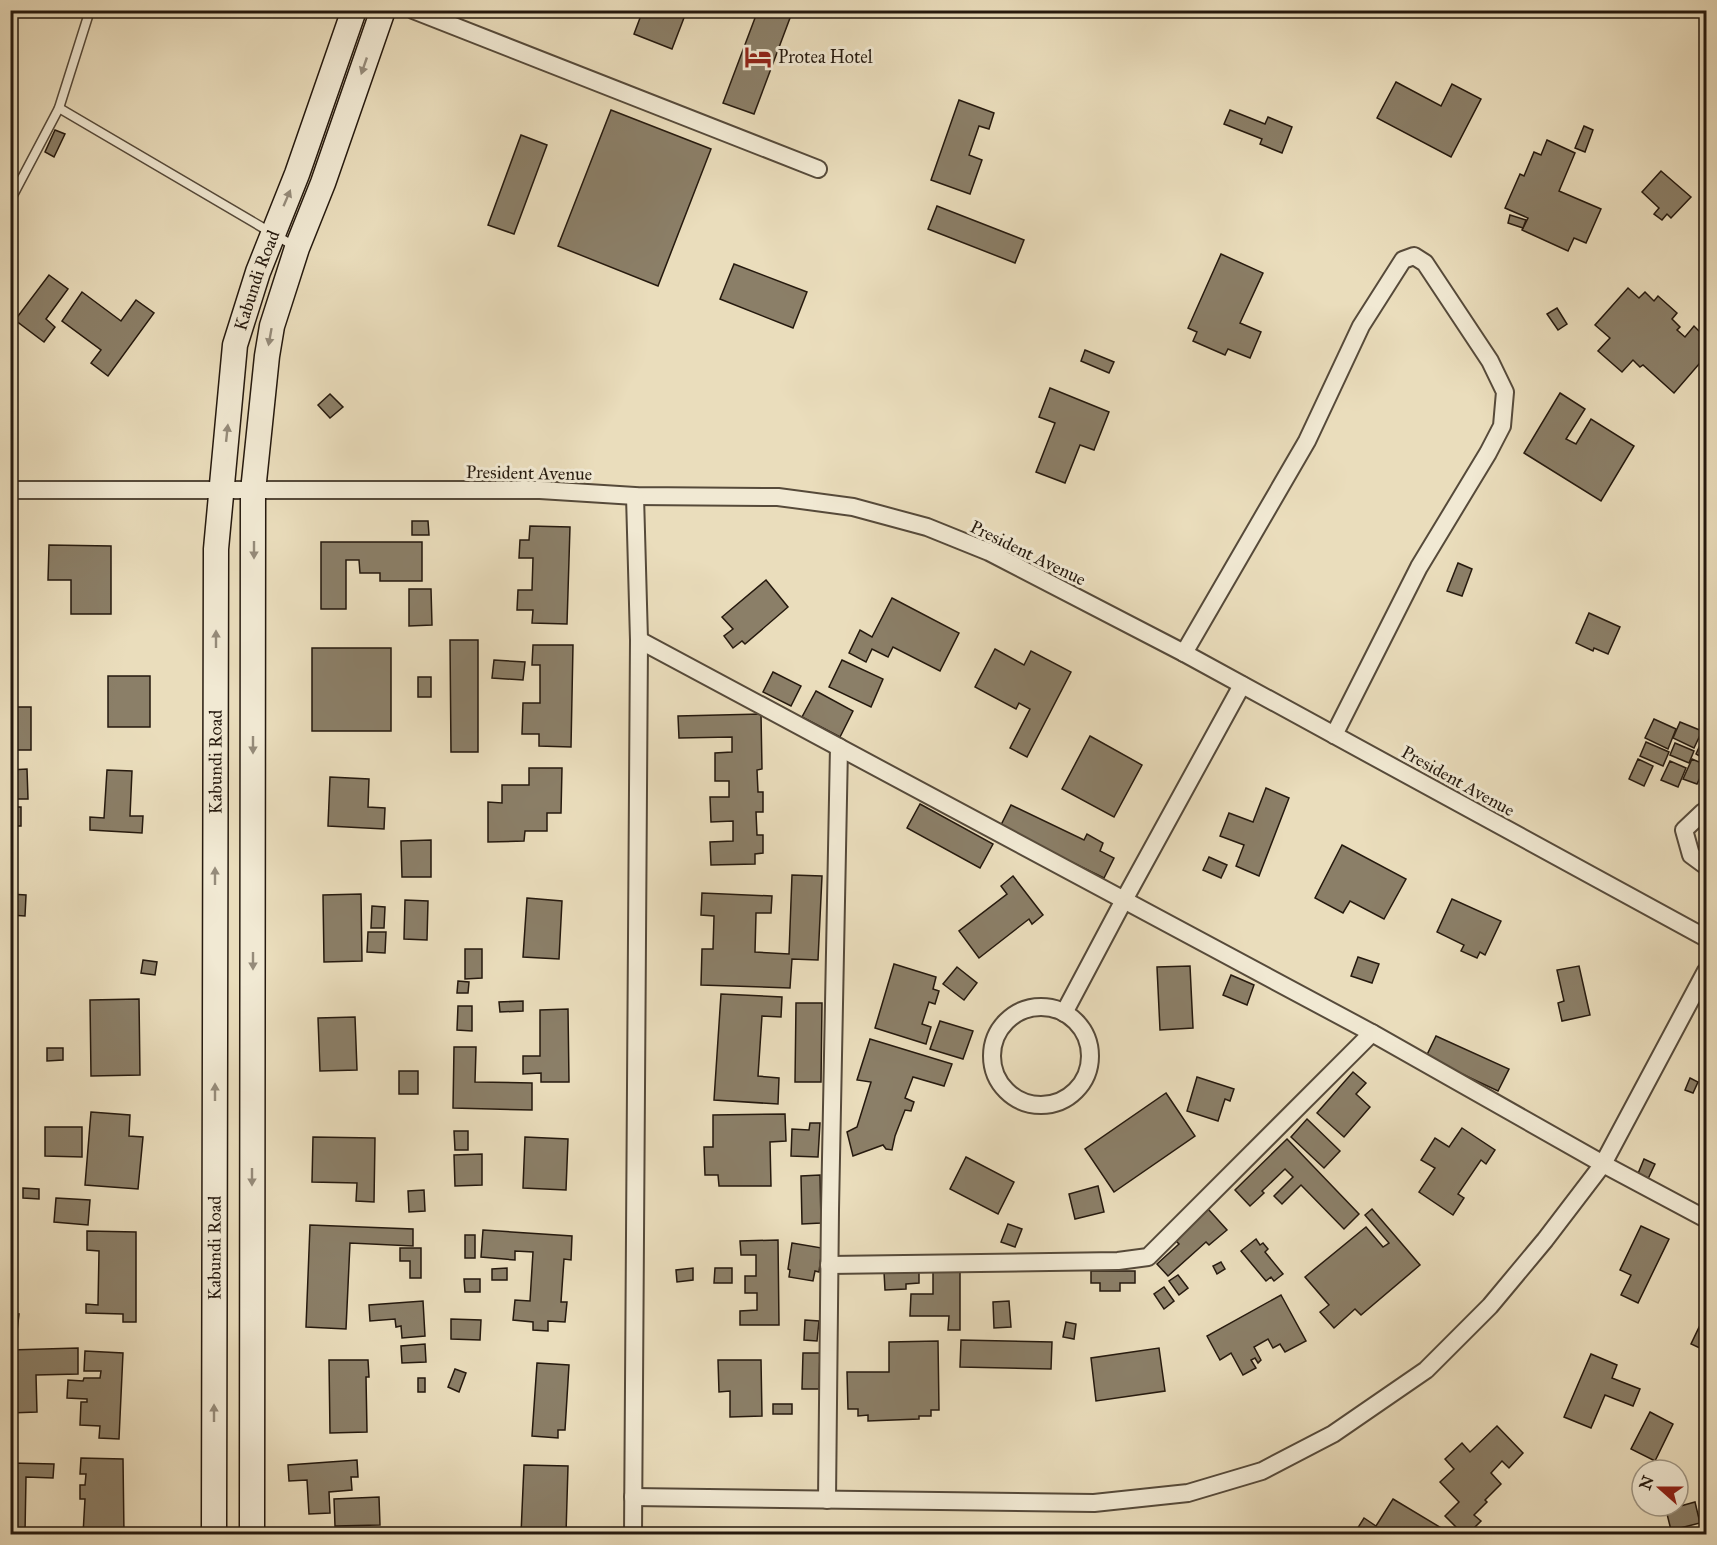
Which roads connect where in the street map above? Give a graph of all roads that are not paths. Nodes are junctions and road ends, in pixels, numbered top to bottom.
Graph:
1 (90, 10) edge
2 (354, 10) edge
3 (383, 10) edge
4 (412, 10) edge
5 (59, 108) junction
6 (818, 169) dead end
7 (10, 201) edge
8 (272, 234) junction
9 (297, 248) junction
10 (10, 489) edge
11 (221, 491) junction
12 (253, 491) junction
13 (635, 496) junction
14 (639, 640) junction
15 (1184, 653) junction
16 (216, 670) junction
17 (253, 670) junction
18 (1242, 685) junction
19 (1334, 735) junction
20 (839, 747) junction
21 (253, 807) junction
22 (216, 808) junction
23 (1707, 812) edge
24 (1707, 866) edge
25 (1124, 900) junction
26 (215, 917) junction
27 (253, 917) junction
28 (1707, 938) edge
29 (1707, 970) edge
30 (1064, 1013) junction
31 (252, 1022) junction
32 (215, 1023) junction
33 (1372, 1033) junction
34 (252, 1135) junction
35 (215, 1136) junction
36 (1603, 1164) junction
37 (1707, 1220) edge
38 (252, 1235) junction
39 (214, 1237) junction
40 (829, 1265) junction
41 (252, 1351) junction
42 (214, 1352) junction
43 (252, 1457) junction
44 (214, 1458) junction
45 (633, 1497) junction
46 (827, 1500) junction
47 (214, 1534) edge
48 (252, 1534) edge
49 (633, 1534) edge

1 - 5 lane
8 -> 2 street, Kabundi Road
3 -> 9 street, Kabundi Road
4 - 6 street
5 - 7 lane
5 - 8 lane
8 - 9 lane
11 -> 8 street, Kabundi Road
9 -> 12 street, Kabundi Road
10 - 11 street, President Avenue
11 - 12 street, President Avenue
16 -> 11 street, Kabundi Road
12 - 13 street, President Avenue
12 -> 17 street, Kabundi Road
13 - 14 street
13 - 15 street, President Avenue
14 - 20 street
14 - 45 street
15 - 18 street, President Avenue
15 - 19 street
16 - 17 street
16 - 22 street, Kabundi Road
17 -> 21 street, Kabundi Road
18 - 19 street, President Avenue
18 - 25 street
19 - 28 street, President Avenue
20 - 25 street
20 - 40 street
21 - 22 street
21 - 27 street, Kabundi Road
26 -> 22 street, Kabundi Road
23 - 24 street
25 - 30 street
25 - 33 street
26 - 27 street
26 - 32 street, Kabundi Road
27 -> 31 street, Kabundi Road
29 - 36 street
30 - 30 street
31 - 32 street
31 - 34 street, Kabundi Road
35 -> 32 street, Kabundi Road
33 - 36 street
33 - 40 street
34 - 35 street
34 -> 38 street, Kabundi Road
35 - 39 street, Kabundi Road
36 - 37 street
36 - 46 street
38 - 39 street
38 - 41 street, Kabundi Road
39 - 42 street, Kabundi Road
40 - 46 street
41 - 42 street
41 - 43 street, Kabundi Road
44 -> 42 street, Kabundi Road
43 - 44 street
43 - 48 street, Kabundi Road
44 - 47 street, Kabundi Road
45 - 46 street
45 - 49 street

